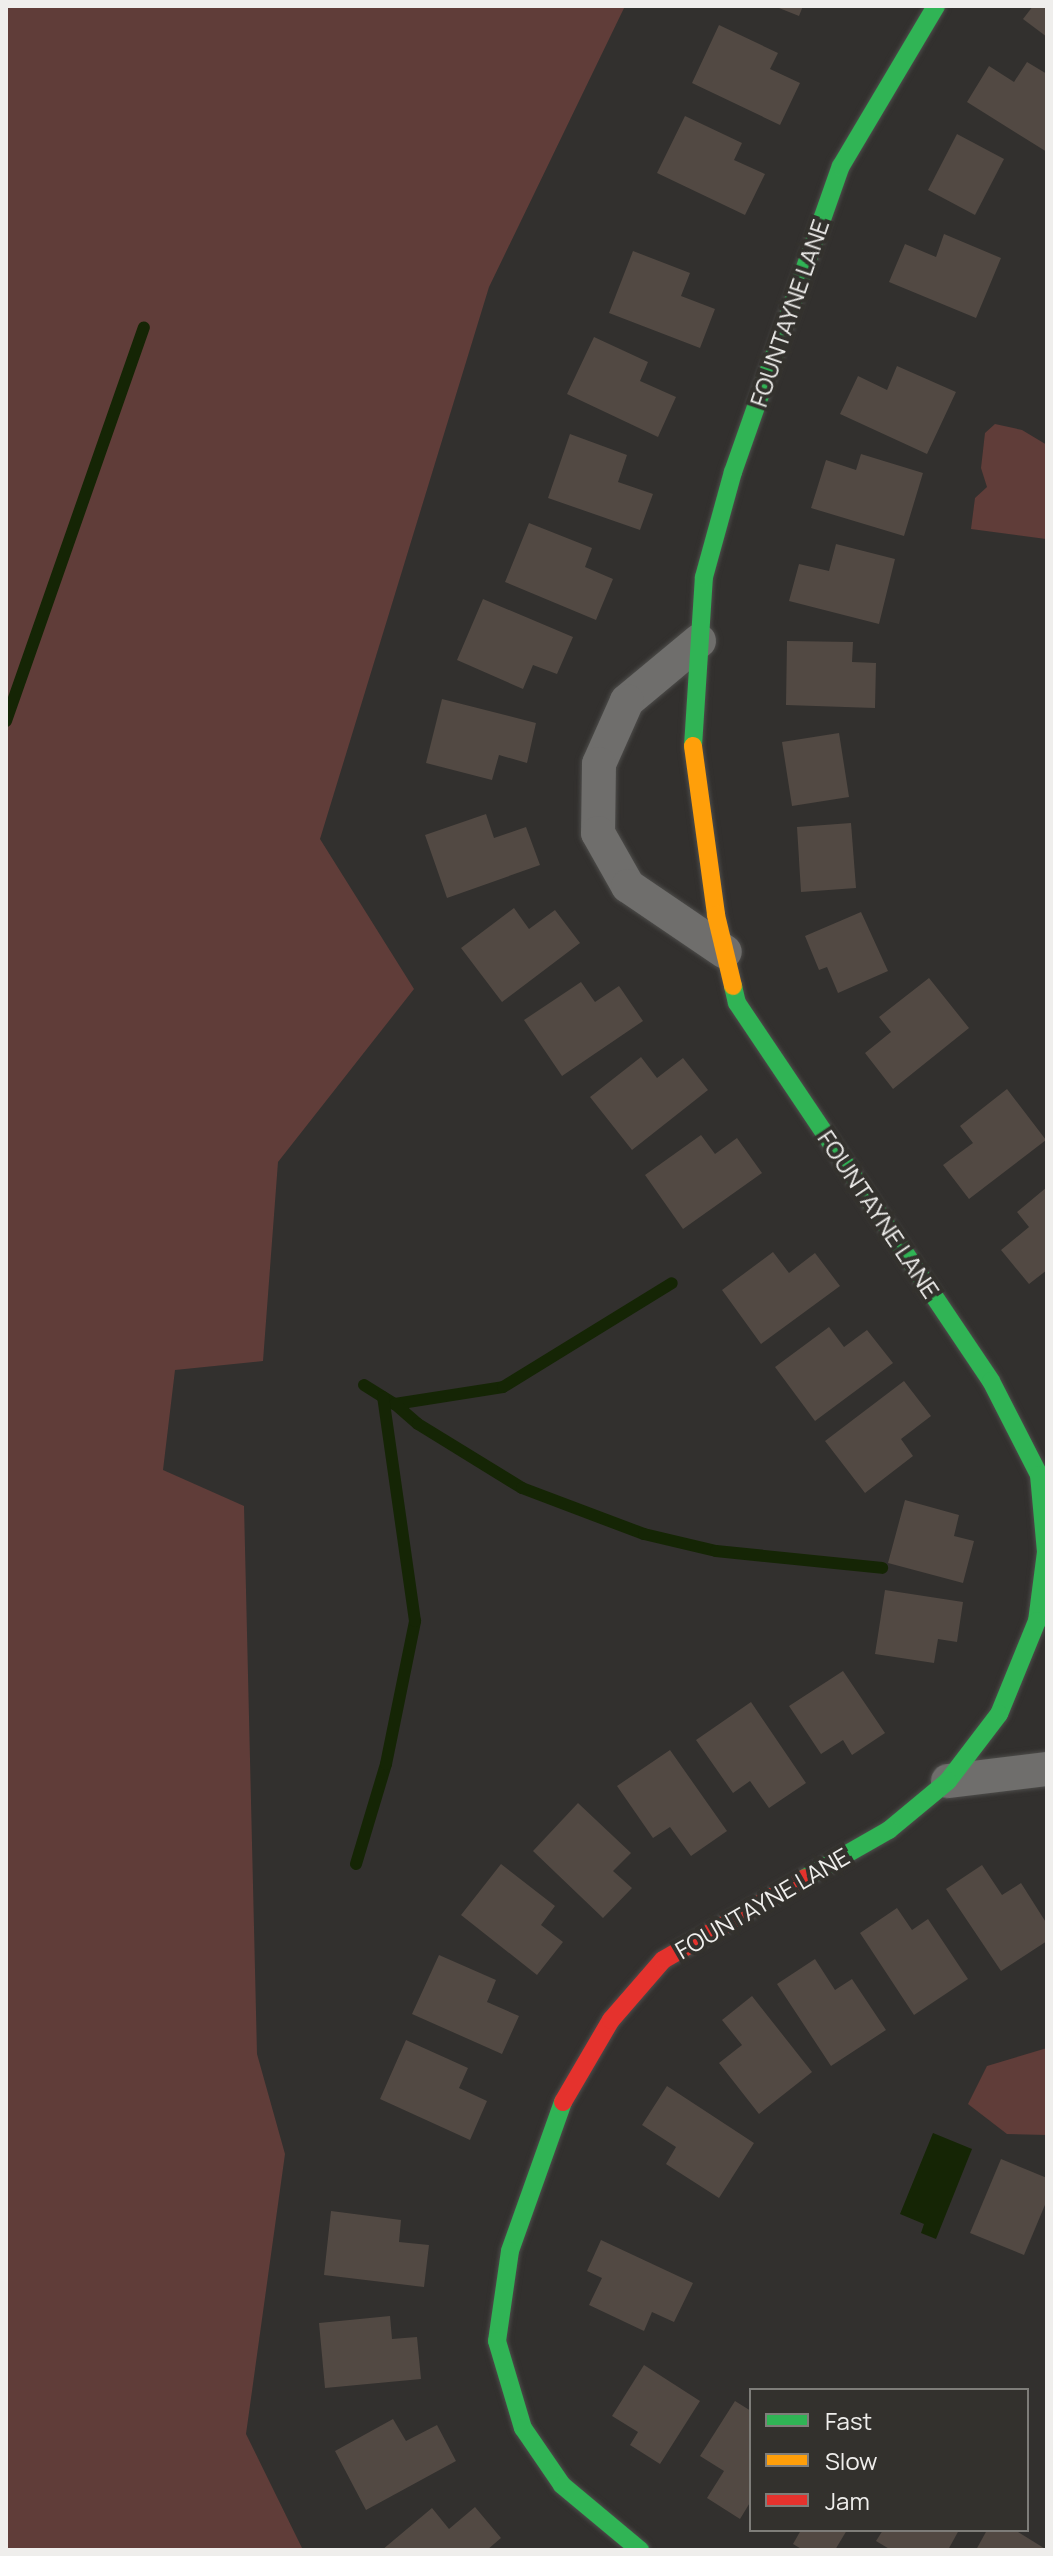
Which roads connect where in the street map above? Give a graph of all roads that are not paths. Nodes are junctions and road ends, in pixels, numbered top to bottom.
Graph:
1 (936, 6) edge
2 (699, 641) junction
3 (725, 952) junction
4 (1043, 1478) edge
5 (1047, 1769) edge
6 (948, 1781) junction
7 (640, 2550) edge

1 - 2 street, FOUNTAYNE LANE
2 - 3 street, FOUNTAYNE LANE
2 - 3 street
3 - 4 street, FOUNTAYNE LANE
4 - 6 street, FOUNTAYNE LANE
5 - 6 street
6 - 7 street, FOUNTAYNE LANE

